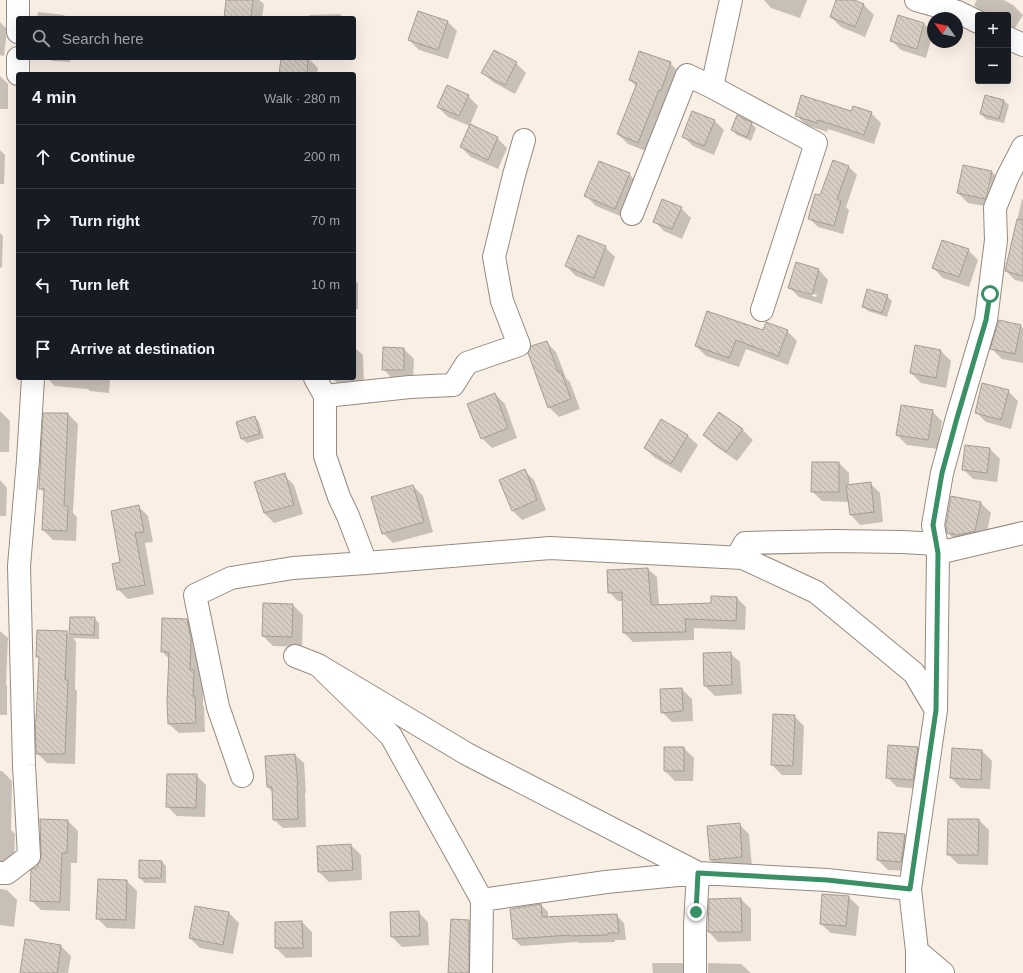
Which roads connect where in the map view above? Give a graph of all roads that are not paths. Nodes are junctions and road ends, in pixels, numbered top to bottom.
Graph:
1 (18, 0) edge
2 (731, 0) edge
3 (916, 0) edge
4 (18, 16) edge
5 (975, 20) edge
6 (1011, 39) edge
7 (1023, 45) edge
8 (18, 60) edge
9 (18, 72) edge
10 (712, 87) junction
11 (524, 140) dead end
12 (1023, 147) edge
13 (632, 214) dead end
14 (762, 310) dead end
15 (33, 380) edge
16 (320, 387) edge
17 (1023, 533) edge
18 (938, 549) junction
19 (737, 557) junction
20 (366, 563) junction
21 (295, 656) dead end
22 (318, 665) junction
23 (936, 710) junction
24 (242, 776) dead end
25 (0, 873) edge
26 (698, 873) junction
27 (910, 889) junction
28 (482, 900) junction
29 (917, 951) junction
30 (481, 973) edge
31 (695, 973) edge
32 (917, 973) edge
33 (943, 973) edge

1 - 4 street
2 - 10 street
3 - 5 street
6 - 7 street
8 - 9 street
10 - 13 street
10 - 14 street
11 - 16 street
12 - 18 street
15 - 25 street
16 - 20 street
17 - 18 street
18 - 19 street
18 - 23 street
19 - 20 street
19 - 23 street
20 - 24 street
21 - 22 street
22 - 26 street
22 - 28 street
23 - 27 street
26 - 27 street
26 - 28 street
26 - 31 street
27 - 29 street
28 - 30 street
29 - 32 street
29 - 33 street

